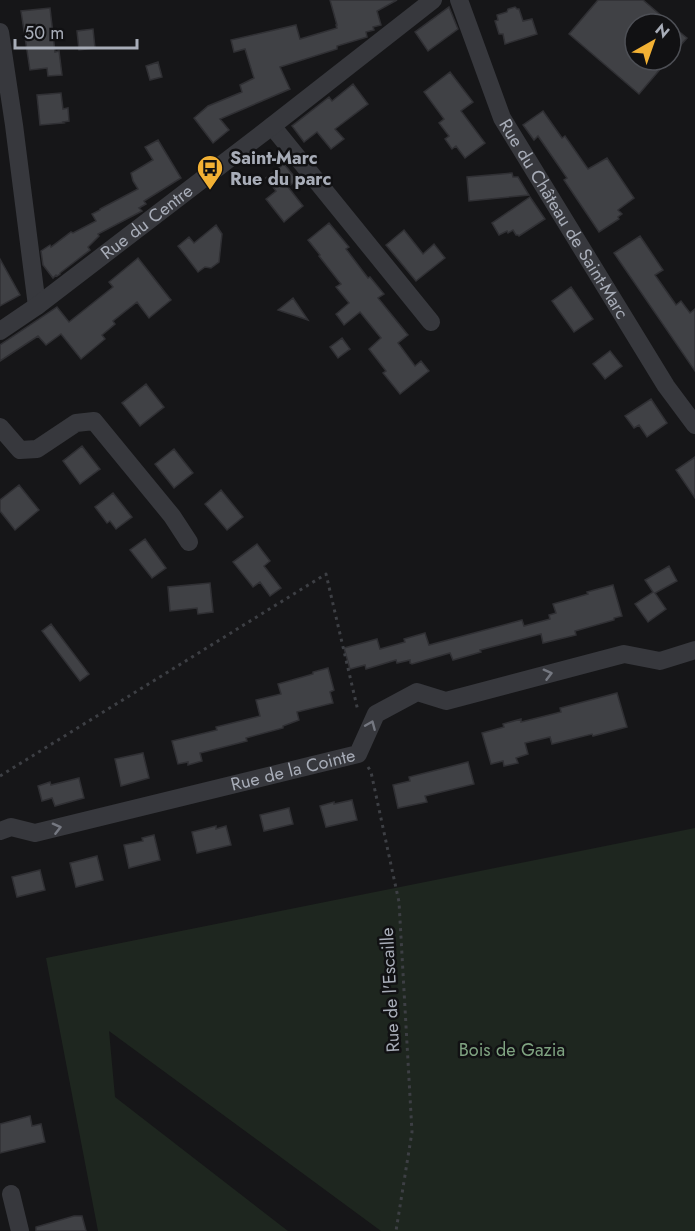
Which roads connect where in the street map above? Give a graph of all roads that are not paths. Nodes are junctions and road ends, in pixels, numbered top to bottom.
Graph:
1 (433, 0) edge
2 (459, 0) edge
3 (0, 32) edge
4 (7, 124) edge
5 (272, 126) junction
6 (37, 306) junction
7 (431, 322) dead end
8 (0, 331) edge
9 (695, 425) edge
10 (0, 427) edge
11 (189, 542) dead end
12 (695, 650) edge
13 (0, 831) edge
14 (11, 1194) dead end
15 (20, 1231) edge

1 - 5 street, Rue du Centre
2 - 9 street, Rue du Château de Saint-Marc
3 - 4 street
4 - 6 street
5 - 6 street, Rue du Centre
5 - 7 street
6 - 8 street, Rue du Centre
10 - 11 street
13 -> 12 street, Rue de la Cointe
14 - 15 street

